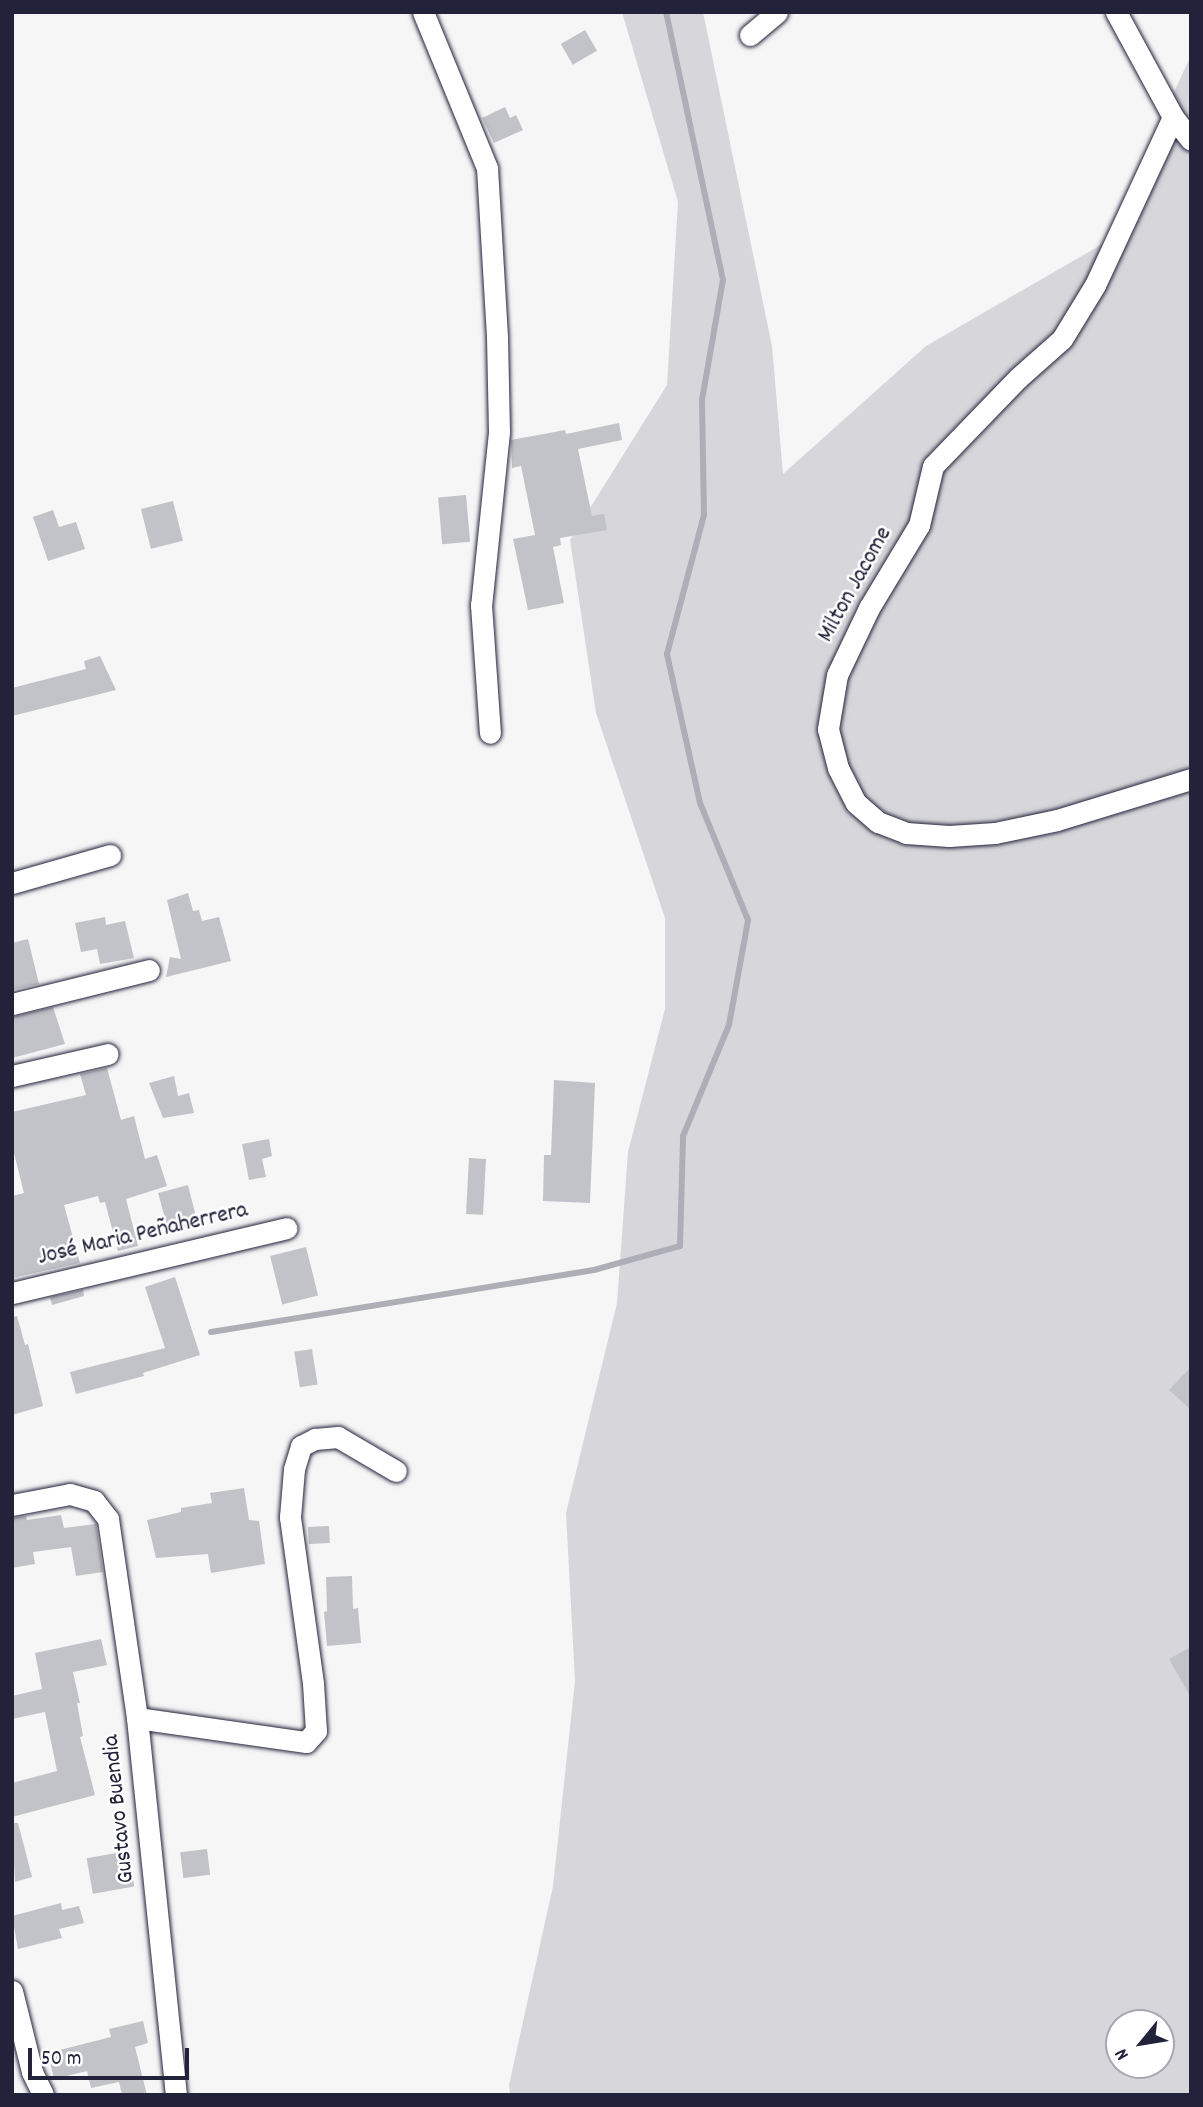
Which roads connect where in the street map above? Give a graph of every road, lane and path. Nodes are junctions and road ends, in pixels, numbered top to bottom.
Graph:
1 (424, 12) edge
2 (777, 12) edge
3 (1116, 12) edge
4 (750, 35) dead end
5 (1173, 117) junction
6 (1191, 140) edge
7 (490, 733) dead end
8 (1191, 779) edge
9 (110, 855) dead end
10 (12, 883) edge
11 (149, 971) dead end
12 (12, 1004) edge
13 (108, 1054) dead end
14 (12, 1076) edge
15 (286, 1228) dead end
16 (12, 1293) edge
17 (396, 1471) dead end
18 (12, 1505) edge
19 (137, 1718) junction
20 (12, 1991) edge
21 (43, 2095) edge
22 (176, 2095) edge

1 - 7 street
2 - 4 street
3 - 5 street
5 - 6 street
5 - 8 street, Milton Jacome
9 - 10 street
11 - 12 street
13 - 14 street
15 - 16 street, José Maria Peñaherrera
17 - 19 street
18 - 19 street, Gustavo Buendia
19 - 22 street, Gustavo Buendia
20 - 21 street

